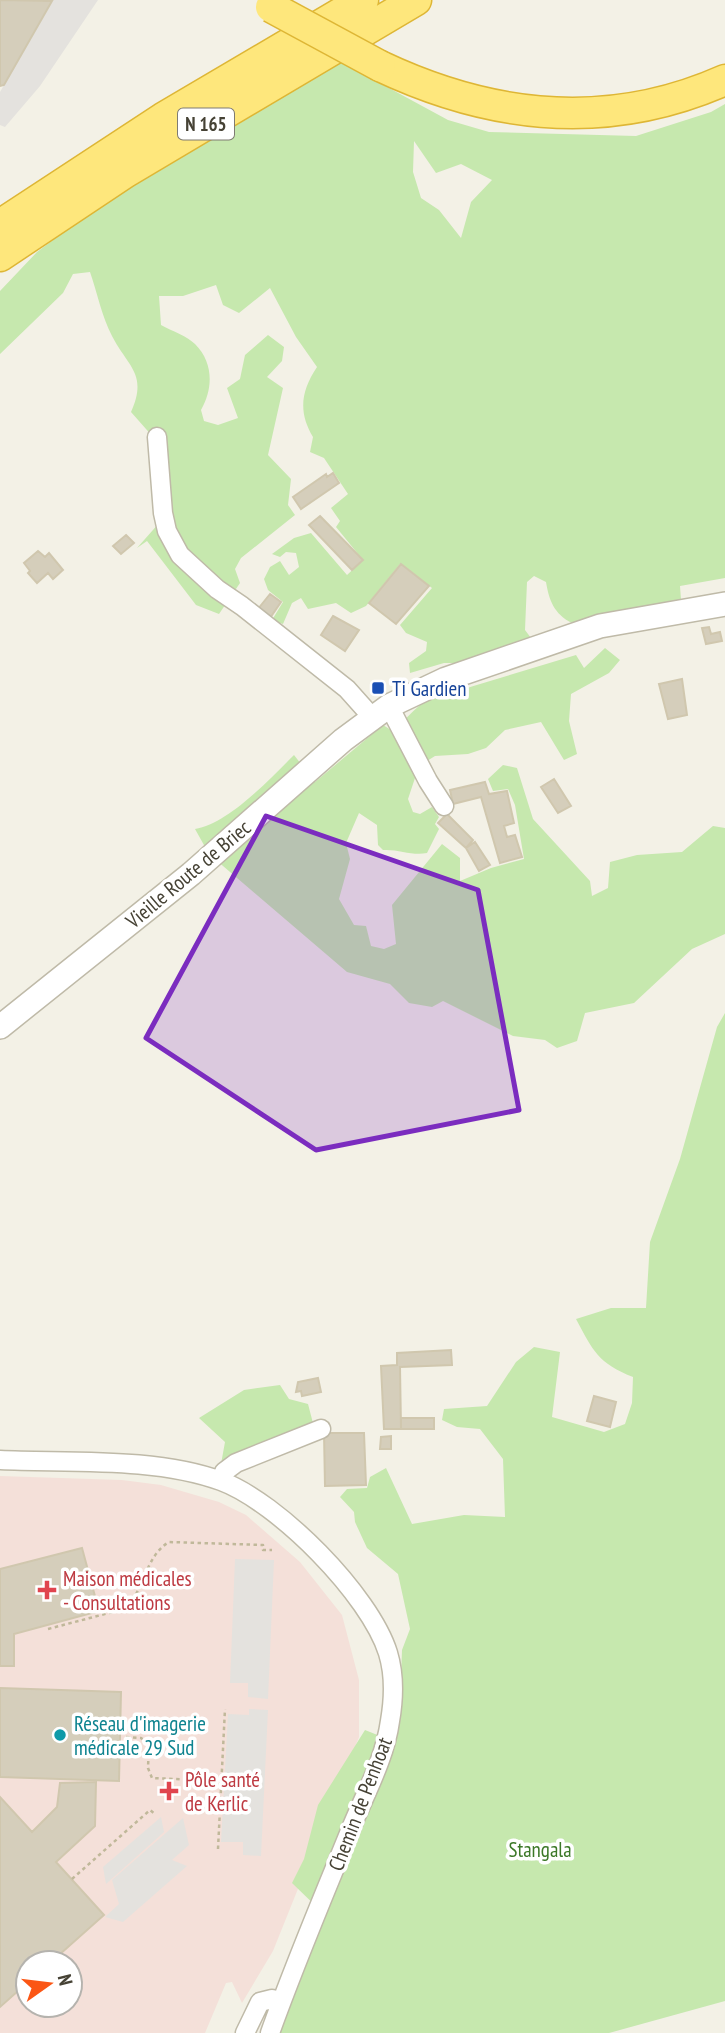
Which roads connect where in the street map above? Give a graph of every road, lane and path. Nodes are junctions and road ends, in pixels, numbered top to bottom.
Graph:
1 (363, 0) edge
2 (416, 0) edge
3 (265, 4) edge
4 (725, 80) edge
5 (0, 225) edge
6 (0, 256) edge
7 (157, 437) dead end
8 (725, 604) edge
9 (381, 711) junction
10 (444, 806) dead end
11 (0, 1027) edge
12 (321, 1429) dead end
13 (0, 1460) edge
14 (222, 1482) junction
15 (272, 1550) dead end
16 (48, 1629) dead end
17 (225, 1709) dead end
18 (126, 1737) dead end
19 (222, 1781) junction
20 (246, 1782) dead end
21 (155, 1814) dead end
22 (218, 1849) dead end
23 (72, 1879) dead end
24 (281, 2001) junction
25 (245, 2033) edge
26 (270, 2033) edge

1 - 5 highway, N 165
2 - 6 highway, N 165
3 - 4 highway, bridge
7 - 9 street
8 - 9 street, Vieille Route de Briec
9 - 10 street
9 - 11 street, Vieille Route de Briec
12 - 14 street
13 - 14 street, Chemin de Penhoat
14 - 24 street, Chemin de Penhoat
15 - 16 path
17 - 19 path
18 - 19 path
19 - 20 path
19 - 22 path
21 - 23 path
24 - 25 street
24 - 26 street, Chemin de Penhoat

